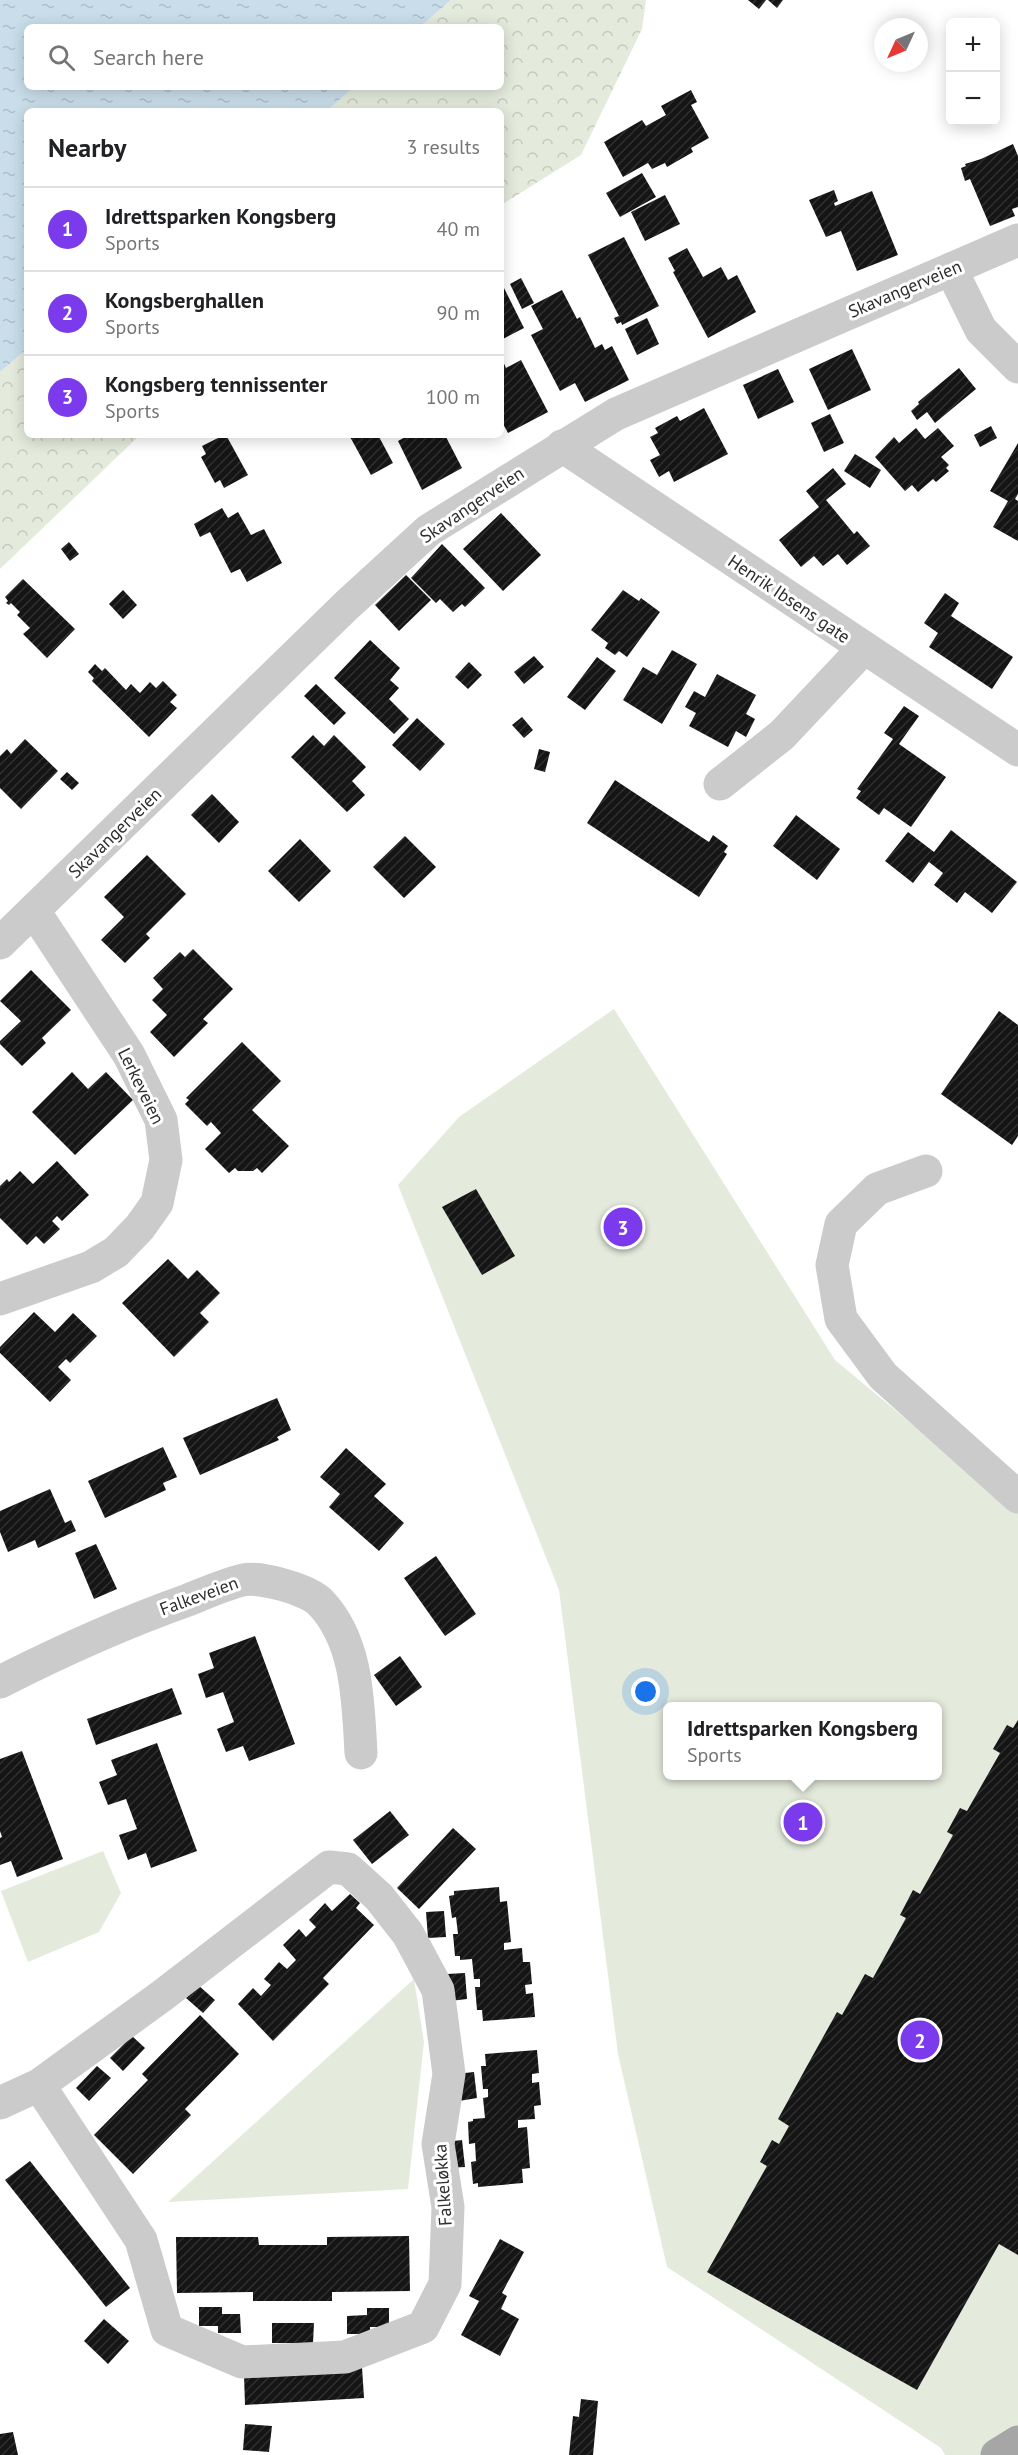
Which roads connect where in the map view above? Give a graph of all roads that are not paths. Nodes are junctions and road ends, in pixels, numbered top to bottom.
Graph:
1 (1018, 240) edge
2 (951, 269) junction
3 (1018, 367) edge
4 (562, 446) junction
5 (863, 649) junction
6 (1018, 750) edge
7 (720, 784) dead end
8 (34, 911) junction
9 (0, 943) edge
10 (926, 1171) dead end
11 (0, 1299) edge
12 (1018, 1497) edge
13 (0, 1682) edge
14 (361, 1753) dead end
15 (39, 2085) junction
16 (0, 2103) edge
17 (1018, 2442) edge
18 (997, 2455) edge

1 - 2 street, Skavangerveien
2 - 3 street
2 - 4 street, Skavangerveien
4 - 5 street, Henrik Ibsens gate
4 - 8 street, Skavangerveien
5 - 6 street, Henrik Ibsens gate
5 - 7 street
8 - 9 street, Skavangerveien
8 - 11 street, Lerkeveien
10 - 12 street
13 - 14 street, Falkeveien
15 - 15 street, Falkeløkka
15 - 16 street, Falkeløkka
17 - 18 main road

